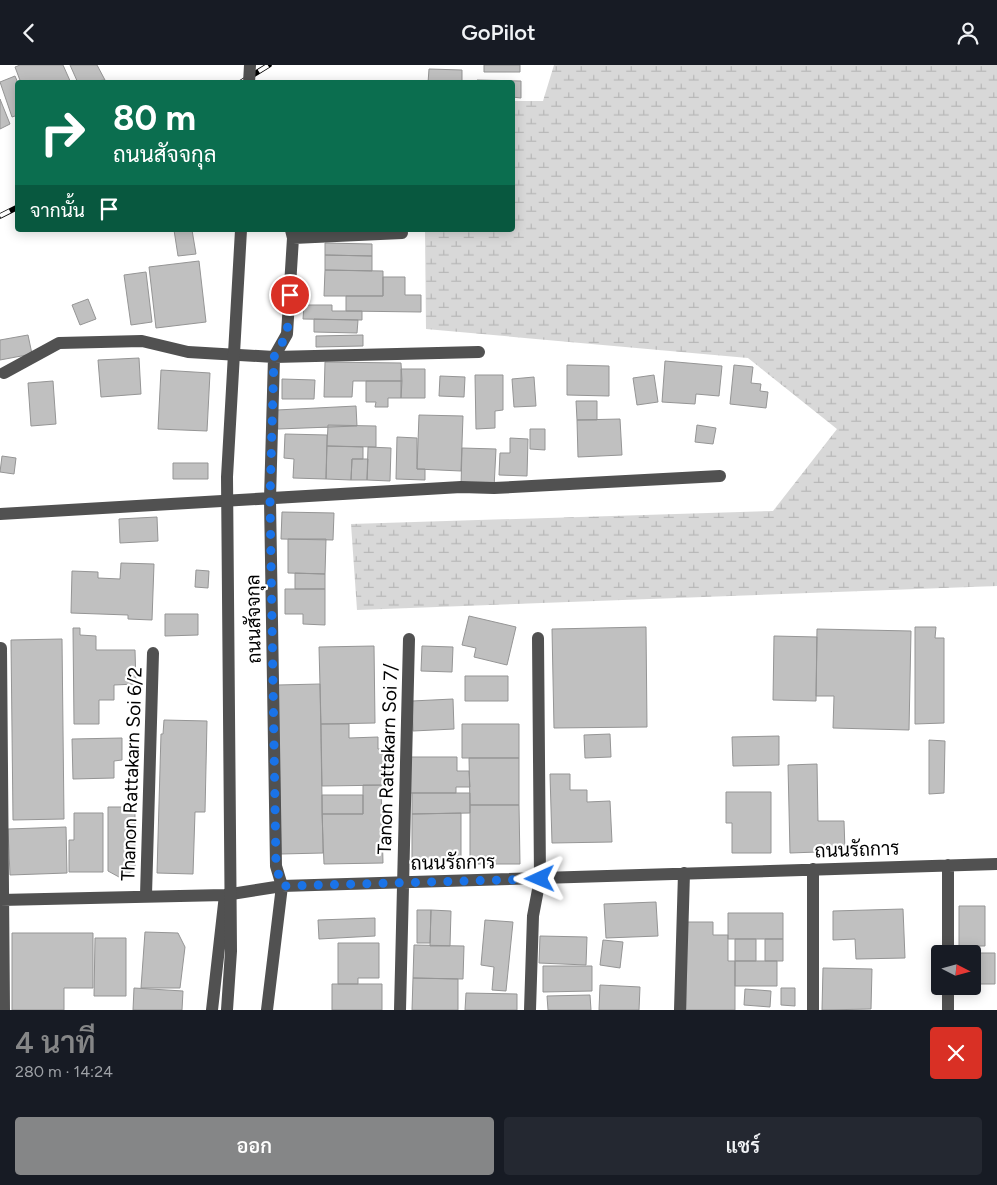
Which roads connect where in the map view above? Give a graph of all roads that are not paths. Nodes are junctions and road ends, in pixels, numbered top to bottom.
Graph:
1 (250, 65) edge
2 (249, 80) edge
3 (241, 232) edge
4 (402, 233) dead end
5 (292, 234) edge
6 (479, 352) dead end
7 (274, 357) junction
8 (4, 373) dead end
9 (720, 476) dead end
10 (270, 499) junction
11 (0, 514) edge
12 (538, 637) dead end
13 (409, 639) dead end
14 (1, 648) edge
15 (153, 653) dead end
16 (997, 864) edge
17 (948, 865) junction
18 (813, 869) junction
19 (684, 873) junction
20 (540, 879) junction
21 (402, 881) junction
22 (282, 886) junction
23 (146, 895) junction
24 (225, 895) junction
25 (2, 899) edge
26 (948, 945) edge
27 (948, 995) edge
28 (4, 1010) edge
29 (212, 1010) edge
30 (227, 1010) edge
31 (267, 1010) edge
32 (400, 1010) edge
33 (530, 1010) edge
34 (680, 1010) edge
35 (813, 1010) edge
36 (948, 1010) edge

1 - 2 street, bridge
3 - 30 street, ถนนสัจจกุล, bridge
4 - 5 street
5 - 7 street, ถนนสัจจกุล
6 - 7 street
7 - 8 street
7 - 10 street, ถนนสัจจกุล
9 - 10 street
10 - 11 street
10 - 22 street, ถนนสัจจกุล
12 - 20 street
13 - 21 street, Tanon Rattakarn Soi 7/
14 - 25 street
15 - 23 street, Thanon Rattakarn Soi 6/2
16 - 17 street, ถนนรัถการ
17 - 18 street, ถนนรัถการ
17 - 26 street
18 - 19 street, ถนนรัถการ
18 - 35 street
19 - 20 street, ถนนรัถการ
19 - 34 street
20 - 21 street, ถนนรัถการ
20 - 33 street
21 - 22 street, ถนนรัถการ
21 - 32 street, Tanon Rattakarn Soi 7/
22 - 24 street, ถนนรัถการ
22 - 31 street, ถนนสัจจกุล
23 - 24 street, ถนนรัถการ
23 - 25 street, ถนนรัถการ
24 - 29 street
25 - 28 street
27 - 36 street

